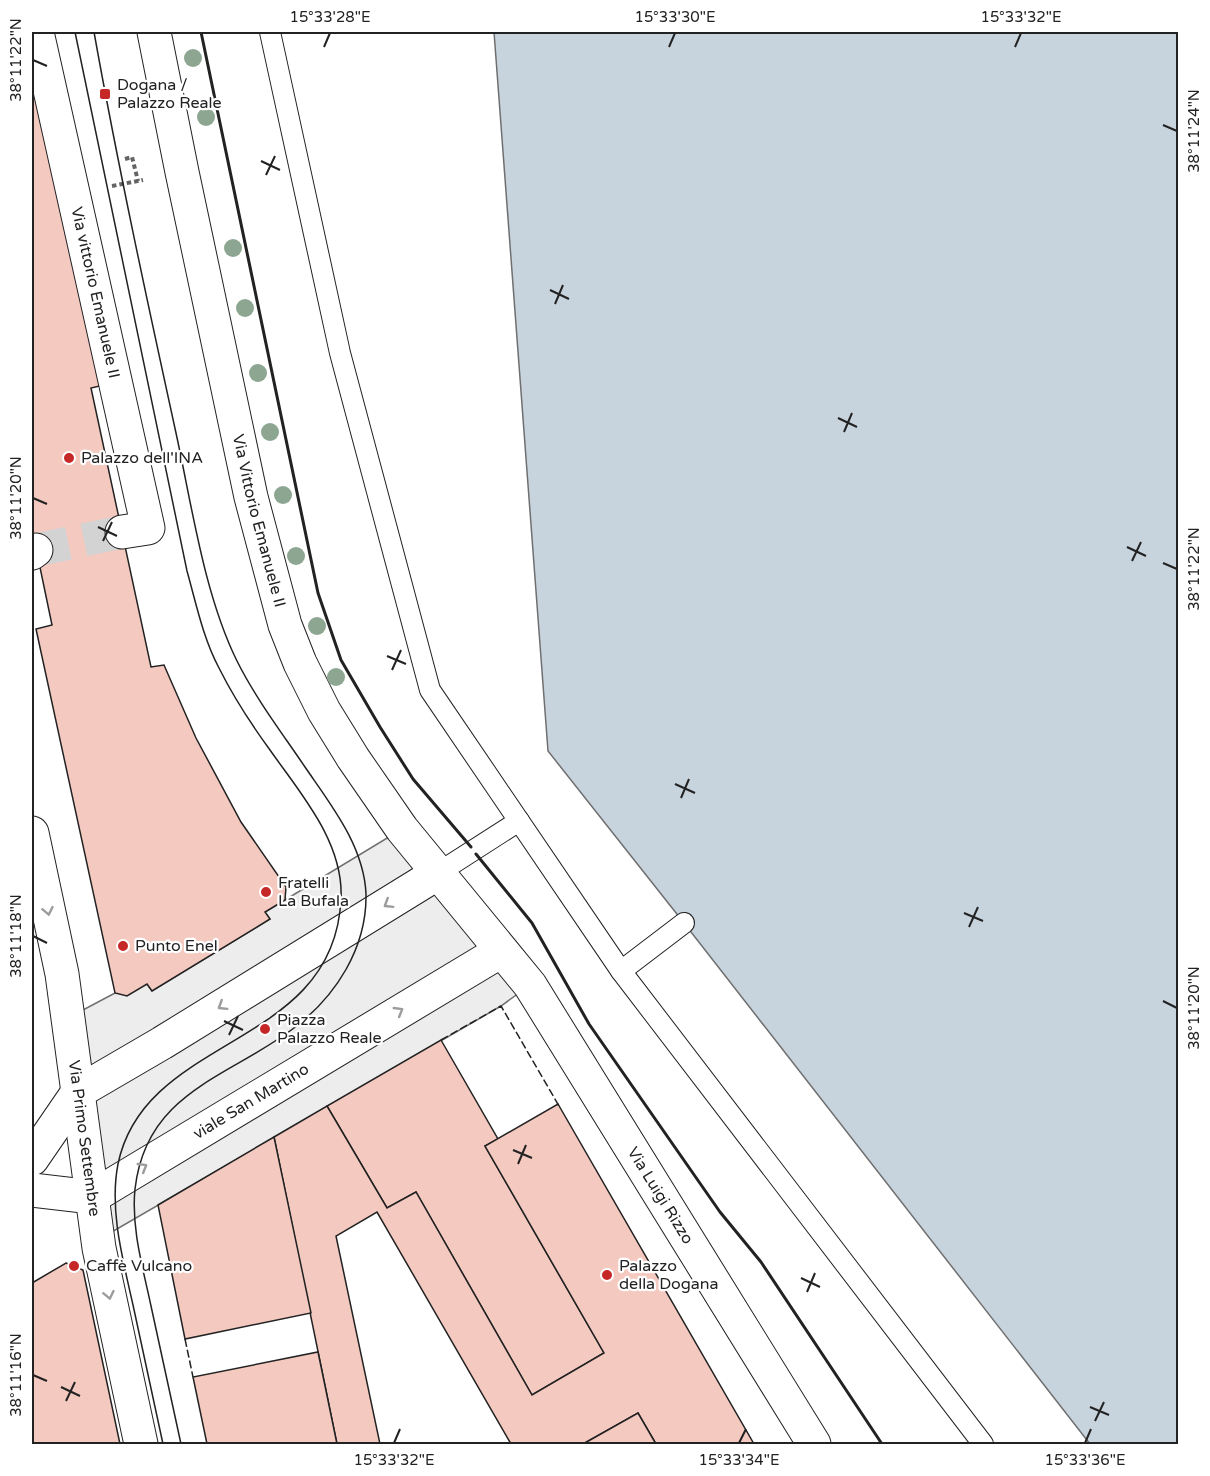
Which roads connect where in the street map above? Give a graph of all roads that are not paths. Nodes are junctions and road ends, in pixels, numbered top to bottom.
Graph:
1 (37, 32) edge
2 (154, 32) edge
3 (270, 32) edge
4 (122, 532) tunnel mouth
5 (519, 821) junction
6 (32, 833) edge
7 (438, 873) junction
8 (684, 923) dead end
9 (501, 951) junction
10 (621, 971) junction
11 (78, 1092) junction
12 (32, 1159) edge
13 (32, 1190) edge
14 (92, 1197) junction
15 (141, 1444) edge
16 (814, 1444) edge
17 (984, 1444) edge

1 - 4 street, Via vittorio Emanuele II
2 - 7 street, Via Vittorio Emanuele II
3 - 5 lane
5 - 7 lane
5 - 10 lane
6 -> 11 street, Via Primo Settembre
7 - 9 street, Via Vittorio Emanuele II
7 -> 11 street
8 - 10 lane
14 -> 9 street, viale San Martino
9 - 16 street, Via Luigi Rizzo
10 - 17 lane
11 - 12 street
11 - 14 street, Via Primo Settembre
13 - 14 street
14 -> 15 street, Via Primo Settembre

